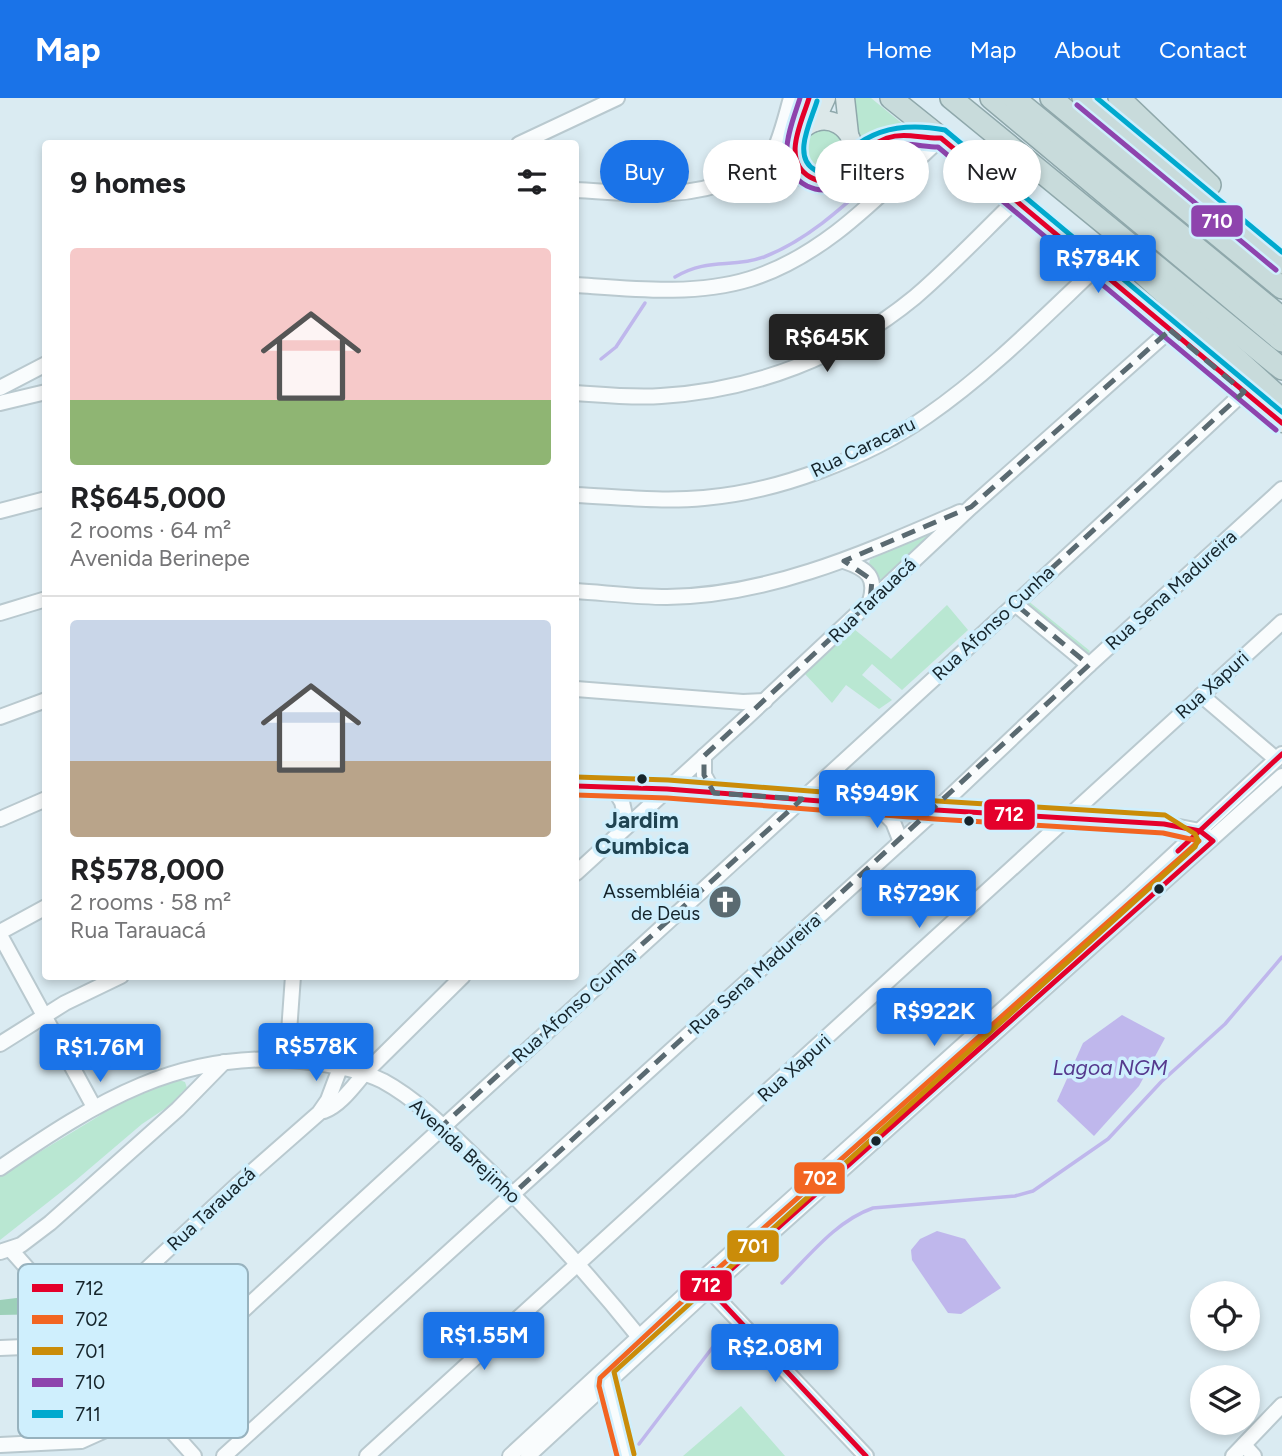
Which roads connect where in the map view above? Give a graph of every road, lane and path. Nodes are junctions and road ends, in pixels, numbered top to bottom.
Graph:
1 (617, 98) edge
2 (791, 98) edge
3 (809, 98) edge
4 (826, 98) edge
5 (845, 98) edge
6 (891, 98) edge
7 (951, 98) edge
8 (991, 98) edge
9 (1014, 98) edge
10 (1051, 98) edge
11 (1083, 98) edge
12 (1119, 98) edge
13 (808, 126) junction
14 (849, 134) junction
15 (941, 138) junction
16 (528, 140) edge
17 (778, 140) edge
18 (852, 140) edge
19 (884, 140) edge
20 (943, 140) edge
21 (1003, 140) edge
22 (1041, 171) edge
23 (1041, 174) edge
24 (801, 177) edge
25 (814, 179) joint
26 (579, 190) edge
27 (703, 190) edge
28 (1013, 203) edge
29 (1017, 203) edge
30 (1282, 261) edge
31 (1096, 268) junction
32 (579, 285) edge
33 (1282, 288) edge
34 (1282, 318) edge
35 (1170, 330) junction
36 (1282, 341) edge
37 (42, 366) edge
38 (1282, 369) edge
39 (0, 388) edge
40 (1244, 391) junction
41 (42, 393) edge
42 (579, 393) edge
43 (1282, 400) edge
44 (0, 403) edge
45 (1282, 423) edge
46 (1282, 489) edge
47 (579, 495) edge
48 (42, 500) edge
49 (971, 507) junction
50 (0, 511) edge
51 (844, 561) junction
52 (579, 591) edge
53 (42, 600) edge
54 (870, 602) junction
55 (1014, 603) junction
56 (0, 613) edge
57 (1282, 622) edge
58 (1089, 665) junction
59 (579, 689) edge
60 (1201, 695) junction
61 (42, 701) edge
62 (724, 701) junction
63 (765, 701) junction
64 (0, 717) edge
65 (747, 717) junction
66 (704, 756) junction
67 (1279, 757) edge
68 (1282, 776) edge
69 (579, 786) edge
70 (614, 789) junction
71 (667, 789) junction
72 (714, 793) junction
73 (802, 799) junction
74 (42, 801) edge
75 (876, 805) junction
76 (936, 810) junction
77 (1070, 818) junction
78 (0, 819) edge
79 (627, 824) junction
80 (1194, 836) junction
81 (1213, 841) junction
82 (901, 842) junction
83 (1199, 852) junction
84 (579, 870) edge
85 (42, 909) edge
86 (0, 933) edge
87 (112, 980) edge
88 (293, 980) edge
89 (443, 980) edge
90 (459, 980) edge
91 (450, 989) junction
92 (44, 1016) junction
93 (0, 1044) edge
94 (287, 1060) junction
95 (224, 1062) junction
96 (340, 1068) junction
97 (364, 1074) junction
98 (94, 1107) junction
99 (319, 1113) junction
100 (442, 1126) junction
101 (0, 1168) edge
102 (513, 1194) junction
103 (6, 1251) edge
104 (579, 1263) junction
105 (19, 1264) edge
106 (152, 1264) edge
107 (705, 1285) junction
108 (248, 1306) edge
109 (643, 1342) junction
110 (18, 1347) edge
111 (0, 1348) edge
112 (606, 1376) junction
113 (1282, 1405) edge
114 (248, 1434) edge
115 (86, 1438) edge
116 (177, 1438) edge
117 (244, 1438) edge
118 (0, 1445) edge
119 (1249, 1450) edge
120 (194, 1456) edge
121 (224, 1456) edge
122 (367, 1456) edge
123 (510, 1456) edge
124 (528, 1456) edge
125 (626, 1456) edge
126 (866, 1456) edge
127 (1233, 1456) edge

1 - 16 street
2 - 17 street
3 - 13 main road
4 - 13 main road
5 - 14 main road
6 - 15 highway
7 - 21 highway
8 - 36 highway
9 - 34 highway
10 - 33 highway
11 - 30 highway
12 - 30 highway
13 - 14 main road
13 - 25 main road
14 - 18 main road
15 - 19 main road
15 - 20 main road
15 - 32 street
22 - 38 highway
23 - 43 highway
24 - 25 main road
26 - 27 street
28 - 42 street
29 - 31 main road
31 - 35 main road
31 - 47 street, Rua Caracaru
35 - 40 main road
35 - 49 street, Rua Tarauacá
37 - 39 street
40 - 45 main road
40 - 55 street, Rua Afonso Cunha
41 - 44 street
46 - 58 street, Rua Sena Madureira
48 - 50 street
49 - 51 street
49 - 54 street, Rua Tarauacá
51 - 52 street
51 - 54 street
53 - 56 street
54 - 63 street, Rua Tarauacá
55 - 58 street
55 - 73 street, Rua Afonso Cunha
57 - 60 street, Rua Xapuri
58 - 76 street, Rua Sena Madureira
59 - 62 street
60 - 67 street
60 - 77 street, Rua Xapuri
61 - 64 street
62 - 63 street
62 - 65 street
63 - 65 street, Rua Tarauacá
65 - 66 street, Rua Tarauacá
66 - 71 street, Rua Tarauacá
66 - 72 street
67 - 80 street
68 - 81 street
69 - 70 street
70 - 71 street
70 - 79 street
71 - 72 street
71 - 79 street, Rua Tarauacá
72 - 73 street
73 - 75 street
73 - 100 street, Rua Afonso Cunha
74 - 78 street
75 - 76 street
75 - 82 street
76 - 77 street
76 - 82 street, Rua Sena Madureira
77 - 80 street
77 - 104 street, Rua Xapuri
79 - 84 street, Rua Tarauacá
80 - 81 street
80 - 83 street
80 - 107 street
81 - 83 street
82 - 102 street, Rua Sena Madureira
83 - 107 street
85 - 86 street
86 - 92 street
87 - 92 street
88 - 94 street
89 - 91 street
90 - 91 street, Rua Tarauacá
91 - 97 street, Rua Tarauacá
92 - 93 street
92 - 98 street
94 - 95 street, Avenida Brejinho
94 - 96 street, Avenida Brejinho
95 - 98 street, Avenida Brejinho
95 - 103 street
96 - 97 street, Avenida Brejinho
96 - 99 street, Rua Tarauacá
97 - 99 street, Rua Tarauacá
97 - 100 street, Avenida Brejinho
98 - 101 street, Avenida Brejinho
99 - 106 street, Rua Tarauacá
100 - 102 street, Avenida Brejinho
100 - 108 street, Rua Afonso Cunha
102 - 104 street, Avenida Brejinho
102 - 114 street, Rua Sena Madureira
103 - 105 street
104 - 109 street, Avenida Brejinho
104 - 122 street, Rua Xapuri
107 - 109 street
107 - 126 street
109 - 112 street
110 - 111 street, Rua Tarauacá
112 - 123 street
112 - 124 street
112 - 125 street
113 - 119 street
115 - 118 street, Rua Afonso Cunha
116 - 120 street
117 - 121 street, Rua Sena Madureira
119 - 127 street

